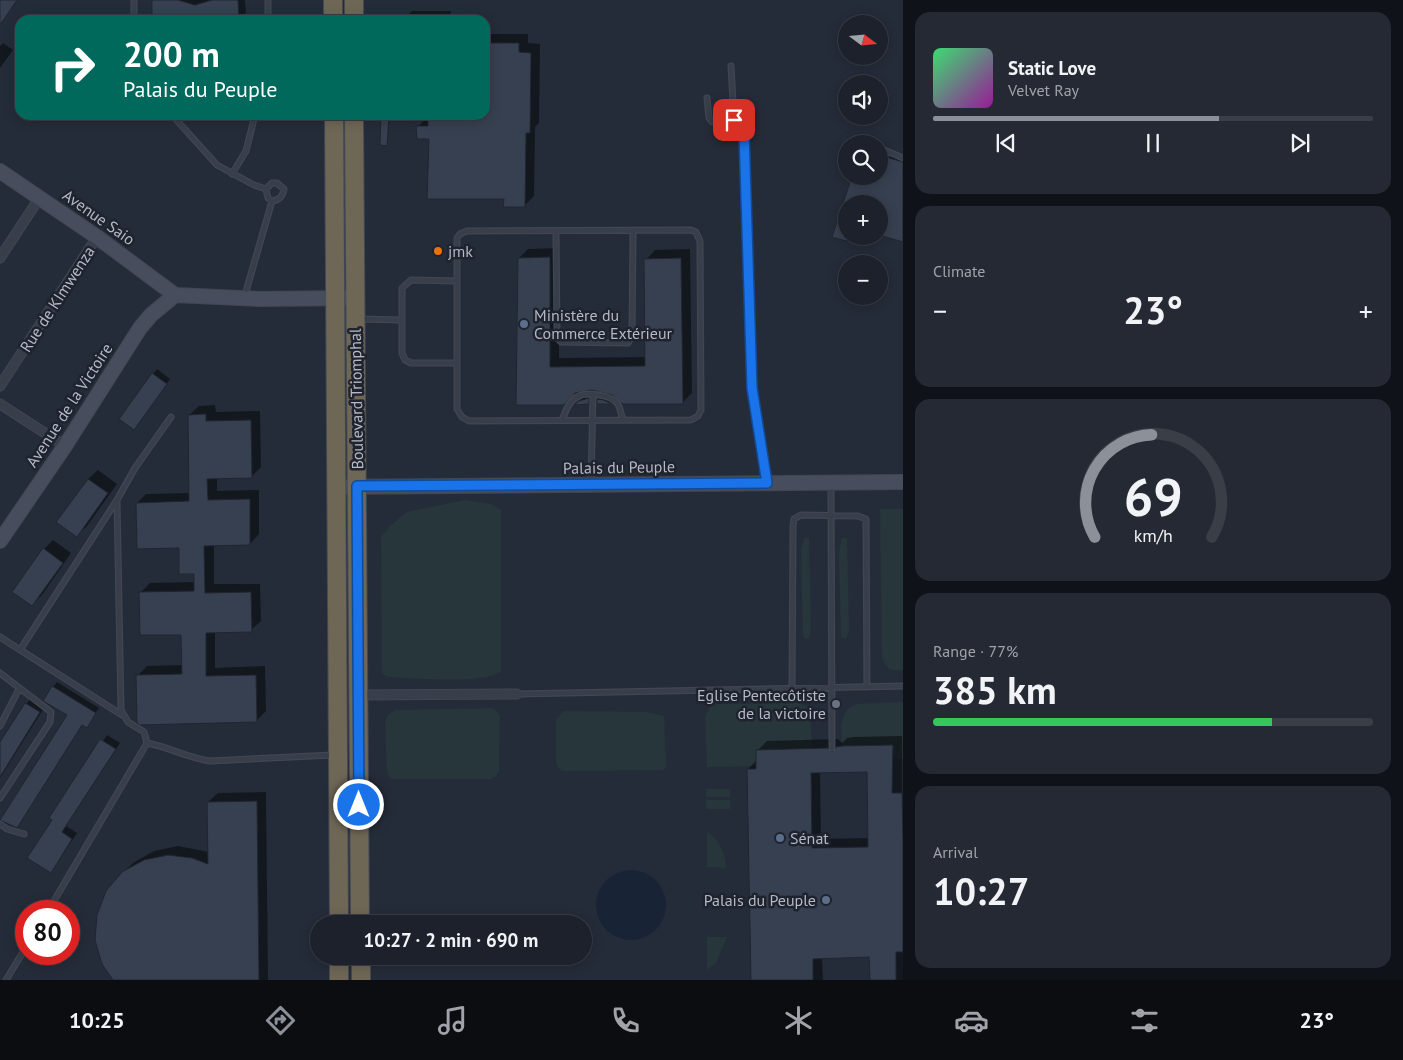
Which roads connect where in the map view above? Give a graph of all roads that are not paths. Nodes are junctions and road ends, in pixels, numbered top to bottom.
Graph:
1 (134, 0) edge
2 (268, 0) edge
3 (333, 0) edge
4 (354, 0) edge
5 (134, 15) edge
6 (268, 15) edge
7 (333, 15) edge
8 (354, 15) edge
9 (731, 66) dead end
10 (706, 98) dead end
11 (177, 120) edge
12 (254, 120) edge
13 (334, 120) edge
14 (354, 120) edge
15 (734, 120) junction
16 (888, 152) edge
17 (903, 158) edge
18 (0, 171) edge
19 (232, 174) junction
20 (266, 191) junction
21 (40, 197) junction
22 (272, 202) junction
23 (556, 230) junction
24 (632, 230) junction
25 (97, 237) junction
26 (0, 258) edge
27 (457, 280) junction
28 (175, 296) junction
29 (355, 298) junction
30 (244, 299) junction
31 (333, 299) junction
32 (356, 319) junction
33 (402, 320) junction
34 (457, 363) junction
35 (0, 386) edge
36 (593, 395) junction
37 (0, 404) edge
38 (171, 417) dead end
39 (622, 419) junction
40 (562, 420) junction
41 (592, 420) junction
42 (65, 446) junction
43 (831, 482) junction
44 (903, 482) edge
45 (767, 483) junction
46 (591, 485) junction
47 (357, 486) junction
48 (335, 487) junction
49 (117, 500) junction
50 (831, 516) junction
51 (0, 541) edge
52 (0, 637) edge
53 (20, 650) junction
54 (0, 673) edge
55 (903, 686) edge
56 (792, 687) junction
57 (832, 687) junction
58 (867, 687) junction
59 (19, 689) junction
60 (517, 694) joint
61 (358, 695) junction
62 (123, 716) junction
63 (0, 726) edge
64 (147, 743) junction
65 (832, 748) dead end
66 (337, 755) junction
67 (0, 798) edge
68 (0, 824) edge
69 (24, 834) dead end
70 (54, 900) edge
71 (339, 915) edge
72 (360, 915) edge
73 (15, 965) edge
74 (339, 965) edge
75 (361, 965) edge
76 (6, 980) edge
77 (339, 980) edge
78 (361, 980) edge

1 - 5 lane
2 - 6 lane
3 - 7 highway
4 - 8 highway
9 - 15 lane
10 - 15 lane
11 - 19 lane
12 - 19 lane
13 - 31 highway, Boulevard Triomphal
14 - 29 highway, Boulevard Triomphal
15 - 45 lane
16 - 17 lane
18 - 21 street, Avenue Saio
19 - 20 lane
20 - 22 lane
20 - 22 lane
21 - 25 street, Avenue Saio
21 - 26 street
22 - 30 lane
23 - 24 lane
23 - 24 lane
23 - 27 lane
24 - 39 lane
25 - 28 street, Avenue Saio
25 - 35 street, Rue de KImwenza
27 - 33 lane
27 - 34 lane
28 - 30 street
28 - 42 street, Avenue de la Victoire
29 - 31 street
29 - 32 highway, Boulevard Triomphal
30 - 31 street
31 - 48 highway, Boulevard Triomphal
32 - 33 lane
32 - 47 highway, Boulevard Triomphal
33 - 34 lane
34 - 40 lane
36 - 39 lane
36 - 40 lane
36 - 41 lane
37 - 42 street
38 - 49 lane
39 - 41 lane
40 - 41 lane
41 - 46 lane
42 - 51 street, Avenue de la Victoire
43 - 44 street, Palais du Peuple
43 - 45 street, Palais du Peuple
43 - 50 lane
45 - 46 street, Palais du Peuple
46 - 47 street, Palais du Peuple
47 - 48 street, Palais du Peuple
47 - 61 highway, Boulevard Triomphal
48 - 66 highway, Boulevard Triomphal
49 - 53 lane
49 - 62 lane
50 - 56 lane
50 - 57 lane
50 - 58 lane
52 - 53 lane
53 - 62 lane
54 - 59 lane
55 - 58 lane
56 - 57 lane
56 - 60 lane
57 - 58 lane
57 - 65 lane
59 - 63 lane
59 - 67 lane
60 - 61 street
61 - 72 highway, Boulevard Triomphal
62 - 64 lane
64 - 66 lane
64 - 70 lane
66 - 71 highway, Boulevard Triomphal
68 - 69 lane
73 - 76 lane
74 - 77 highway
75 - 78 highway

